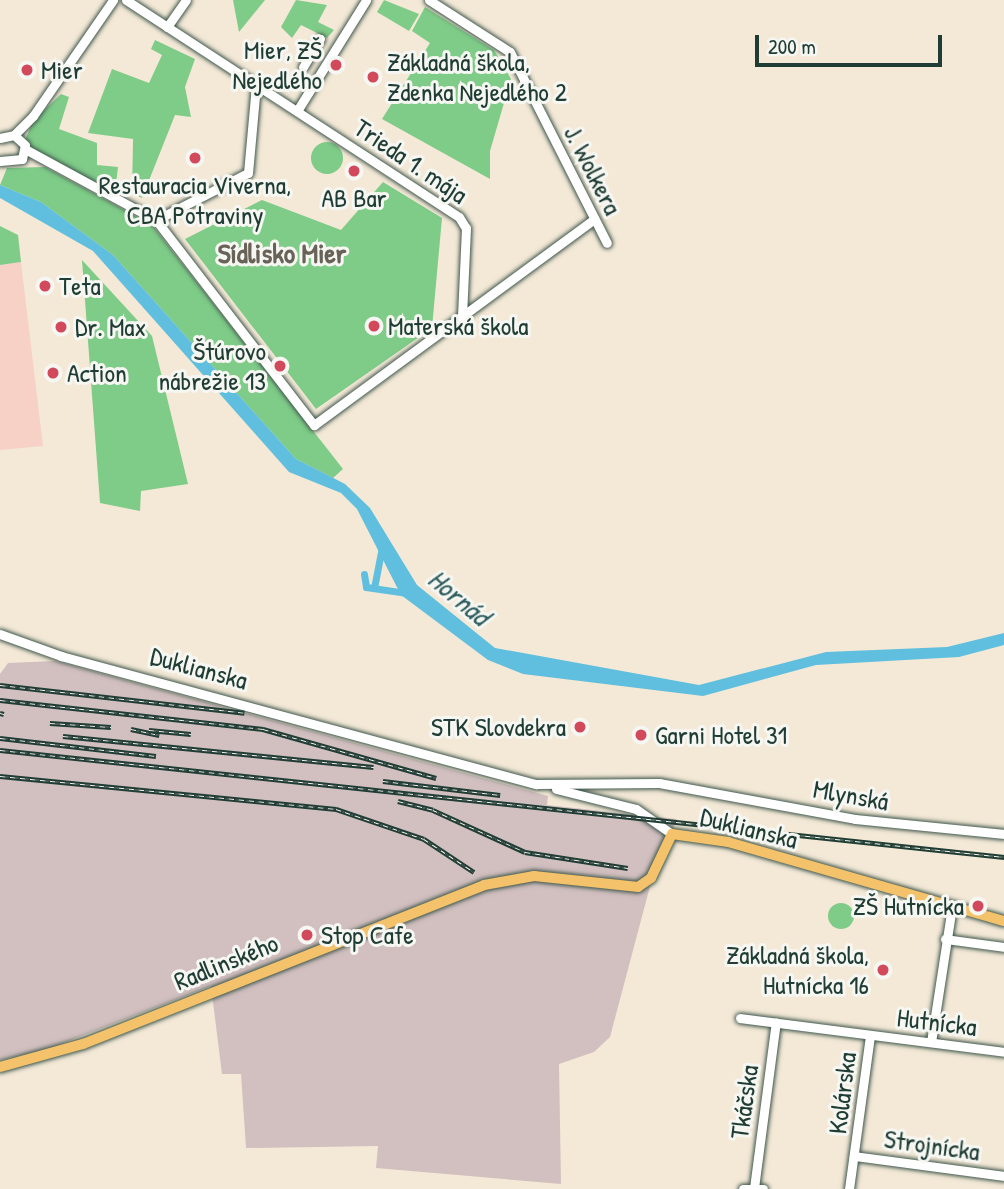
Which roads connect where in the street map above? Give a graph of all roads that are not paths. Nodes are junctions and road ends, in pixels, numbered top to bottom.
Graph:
1 (113, 0) edge
2 (126, 0) edge
3 (186, 0) edge
4 (366, 0) edge
5 (429, 0) edge
6 (167, 27) junction
7 (320, 39) dead end
8 (303, 67) dead end
9 (256, 85) junction
10 (297, 111) junction
11 (0, 138) edge
12 (21, 146) junction
13 (2, 165) edge
14 (594, 219) junction
15 (156, 220) junction
16 (607, 243) dead end
17 (462, 316) junction
18 (0, 634) edge
19 (611, 785) junction
20 (550, 786) junction
21 (611, 804) junction
22 (672, 834) junction
23 (1004, 834) edge
24 (466, 890) joint
25 (952, 907) junction
26 (1004, 921) edge
27 (945, 939) junction
28 (1004, 947) edge
29 (740, 1018) dead end
30 (776, 1022) junction
31 (870, 1035) junction
32 (931, 1042) junction
33 (1004, 1052) edge
34 (0, 1067) edge
35 (855, 1156) junction
36 (1004, 1176) edge
37 (758, 1188) edge
38 (743, 1189) edge
39 (849, 1189) edge

1 - 12 street
2 - 6 street, Trieda 1. mája
3 - 6 street
4 - 10 street
5 - 14 street, J. Wolkera
6 - 9 street, Trieda 1. mája
7 - 8 street
9 - 10 street, Trieda 1. mája
9 - 15 street
10 - 17 street, Trieda 1. mája
11 - 12 street
12 - 13 street
12 - 15 street
14 - 16 street, J. Wolkera
14 - 17 street
15 - 17 street
18 - 20 street, Duklianska
19 - 20 street, Mlynská
19 - 21 street
19 - 23 street, Mlynská
20 - 21 street
21 - 22 street
22 - 24 main road, Duklianska
22 - 25 main road, Duklianska
24 - 34 main road, Radlinského
25 - 26 main road, Duklianska
25 - 27 street
27 - 28 street
27 - 32 street
29 - 30 street, Hutnícka
30 - 31 street, Hutnícka
30 - 37 street, Tkáčska
31 - 32 street, Hutnícka
31 - 35 street, Kolárska
32 - 33 street, Hutnícka
35 - 36 street, Strojnícka
35 - 39 street, Kolárska
37 - 38 street

